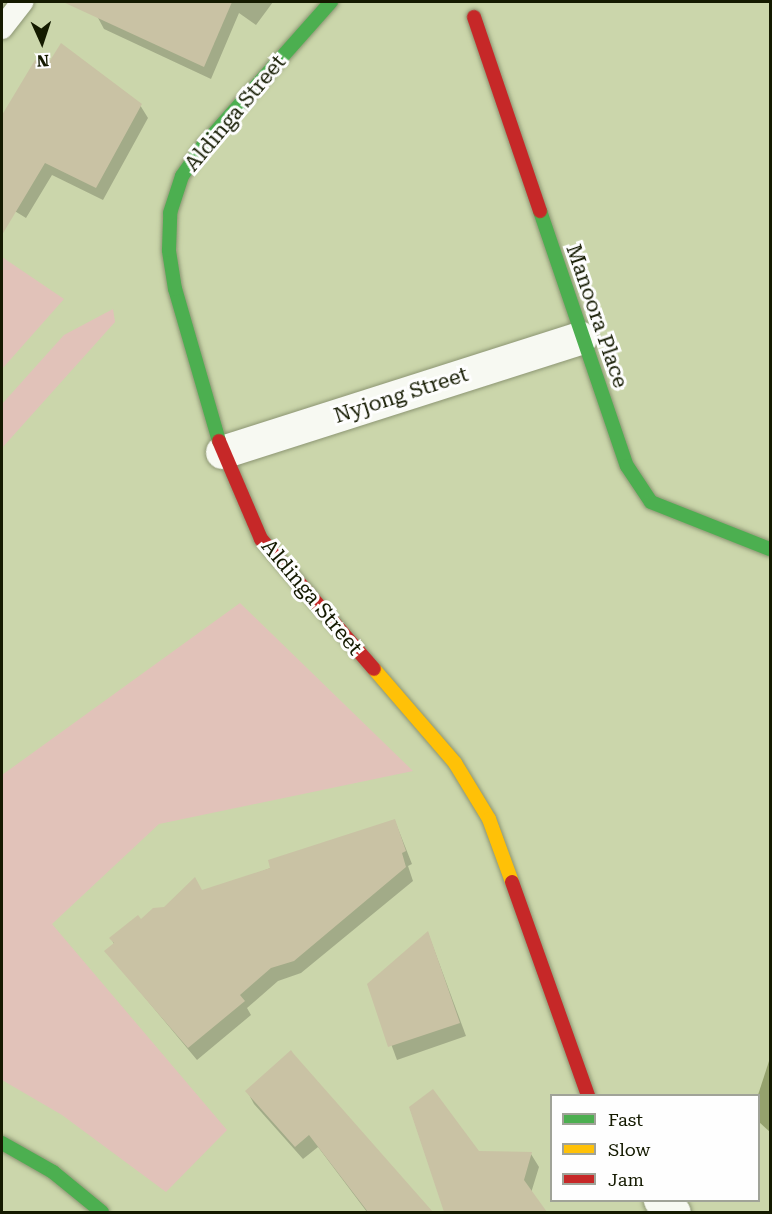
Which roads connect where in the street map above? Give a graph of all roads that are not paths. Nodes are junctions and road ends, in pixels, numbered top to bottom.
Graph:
1 (22, 2) edge
2 (331, 2) edge
3 (474, 17) dead end
4 (2, 28) edge
5 (580, 338) junction
6 (222, 452) junction
7 (771, 549) edge
8 (588, 1094) edge
9 (2, 1143) edge
10 (662, 1202) edge
11 (102, 1212) edge
12 (674, 1212) edge

1 - 4 lane
2 - 6 main road, Aldinga Street
3 - 5 main road, Manoora Place
5 - 6 street, Nyjong Street
5 - 7 main road, Manoora Place
6 - 8 main road, Aldinga Street
9 - 11 main road
10 - 12 street

